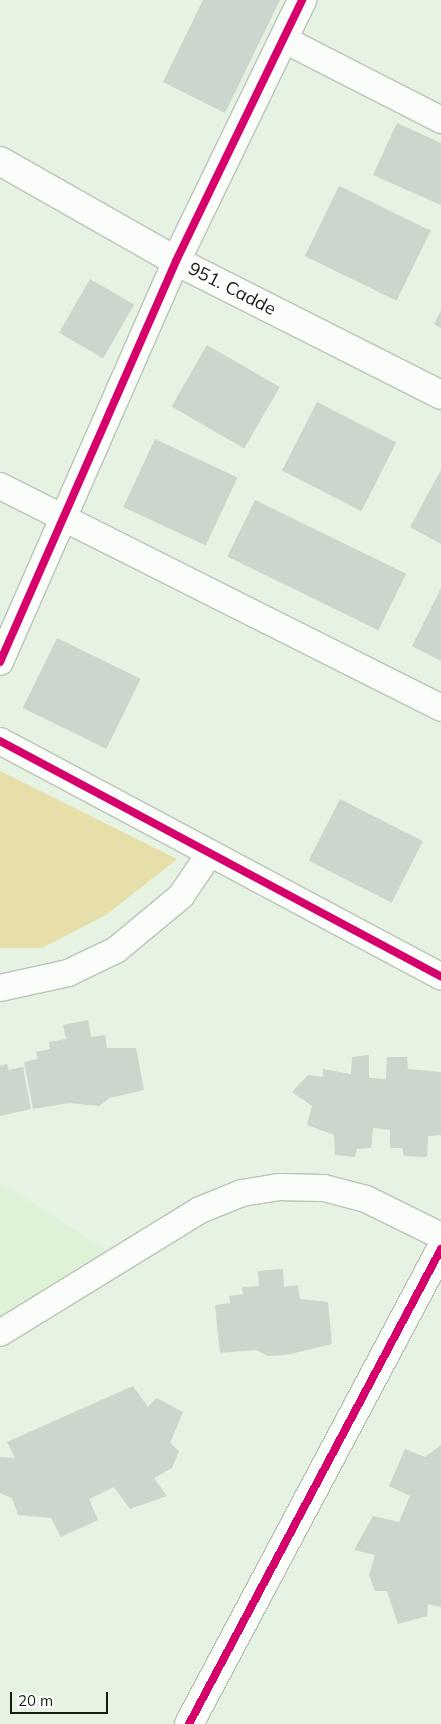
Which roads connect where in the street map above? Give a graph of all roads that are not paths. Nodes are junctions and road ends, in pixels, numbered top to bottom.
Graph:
1 (302, 0) edge
2 (283, 39) junction
3 (441, 120) edge
4 (0, 161) edge
5 (176, 261) junction
6 (441, 395) edge
7 (0, 486) edge
8 (61, 517) junction
9 (0, 662) edge
10 (441, 708) edge
11 (0, 741) edge
12 (208, 856) junction
13 (441, 976) edge
14 (0, 988) edge
15 (441, 1236) edge
16 (441, 1249) edge
17 (0, 1333) edge
18 (189, 1724) edge

1 - 2 street
2 - 3 street
2 - 5 street
4 - 5 street, 951. Cadde
5 - 6 street, 951. Cadde
5 - 8 street
7 - 8 street
8 - 9 street
8 - 10 street
11 - 12 street
12 - 13 street
12 - 14 street
15 - 17 street
16 - 18 street

